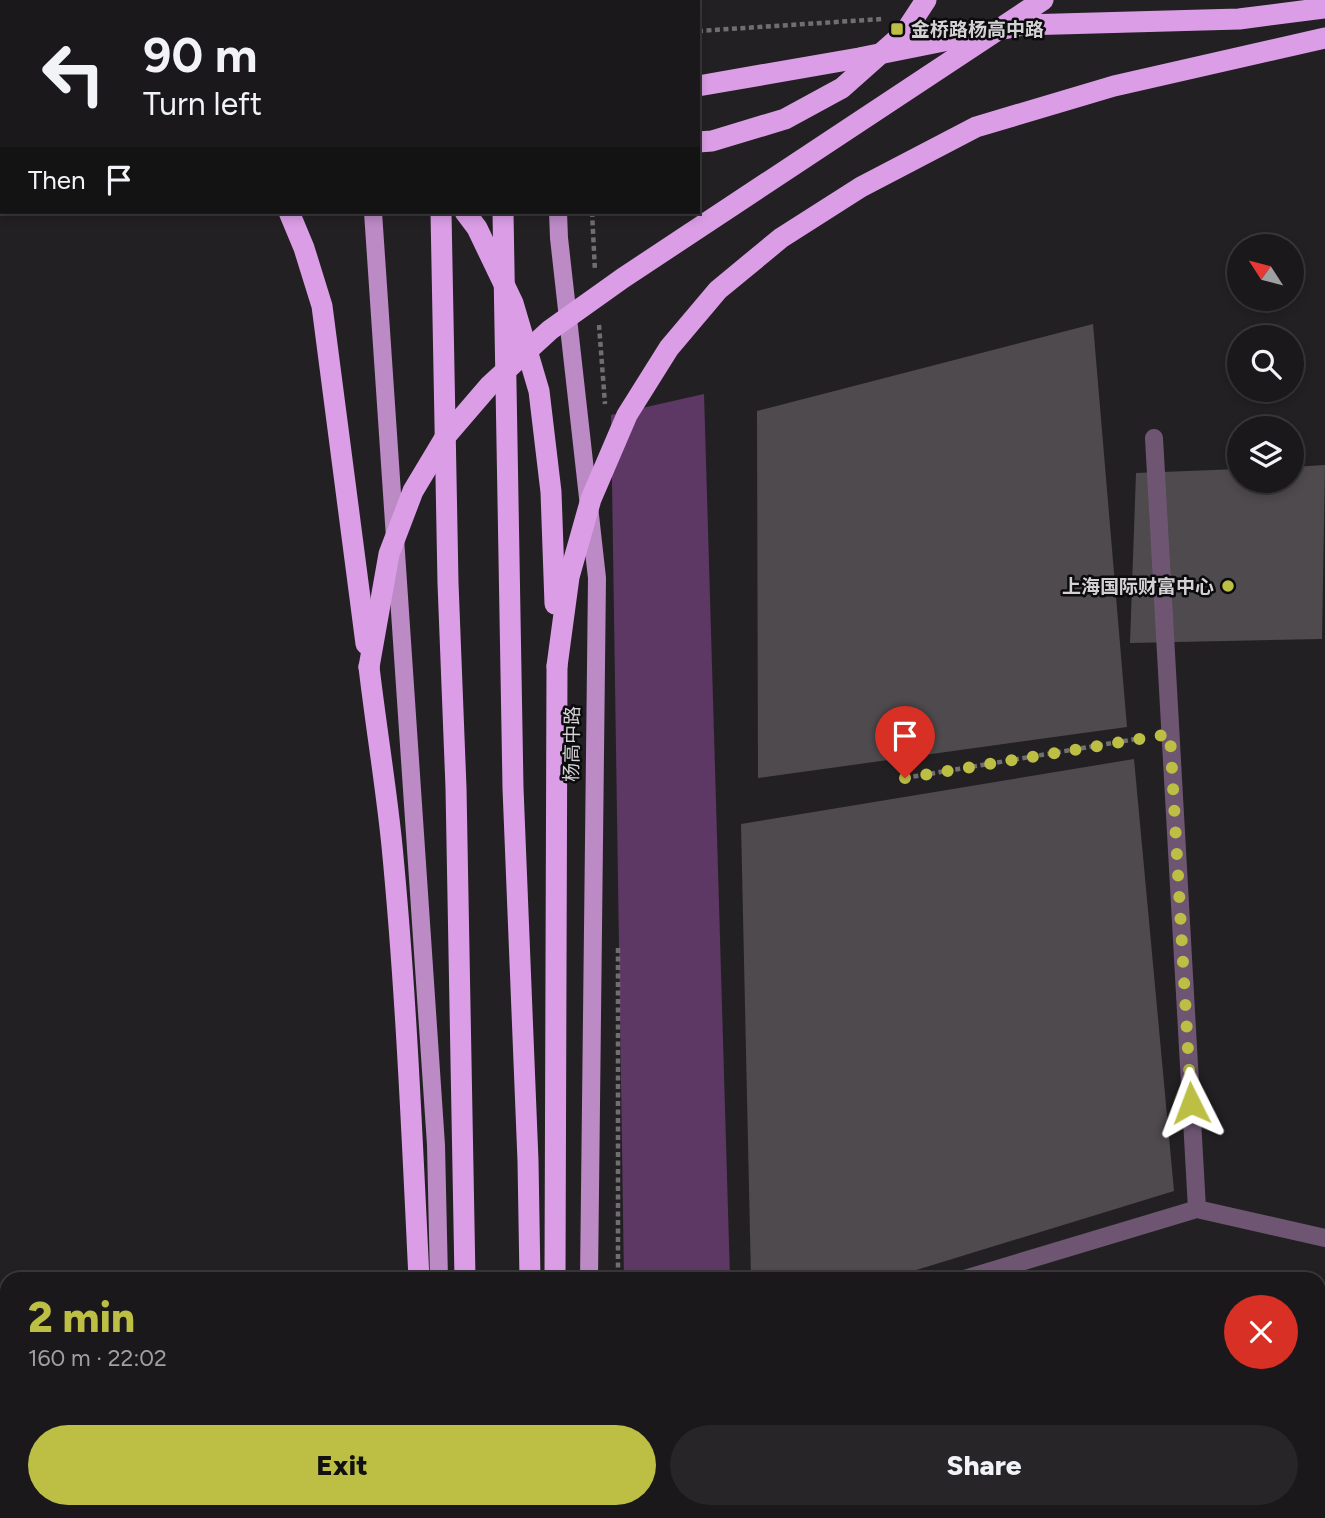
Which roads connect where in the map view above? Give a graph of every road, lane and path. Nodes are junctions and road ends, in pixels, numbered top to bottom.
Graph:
1 (926, 0) edge
2 (1043, 0) edge
3 (1325, 8) edge
4 (1325, 38) edge
5 (700, 86) edge
6 (700, 142) edge
7 (290, 214) edge
8 (373, 214) edge
9 (441, 214) edge
10 (466, 214) edge
11 (503, 214) edge
12 (558, 214) edge
13 (1154, 438) dead end
14 (557, 666) junction
15 (369, 667) junction
16 (1170, 734) junction
17 (905, 778) dead end
18 (1197, 1209) junction
19 (1325, 1238) edge
20 (419, 1272) edge
21 (439, 1272) edge
22 (465, 1272) edge
23 (530, 1272) edge
24 (555, 1272) edge
25 (589, 1272) edge
26 (987, 1272) edge

1 - 6 highway, bridge
2 - 15 highway, bridge
3 - 5 highway, bridge
4 - 14 highway, bridge
7 - 15 highway, bridge
8 - 21 main road
9 - 22 highway, bridge
10 - 14 highway, bridge
11 - 23 highway, bridge
12 - 25 main road, 杨高中路
13 - 16 street
14 - 24 highway
15 - 20 highway
16 - 17 path
16 - 18 street
18 - 19 street
18 - 26 street

